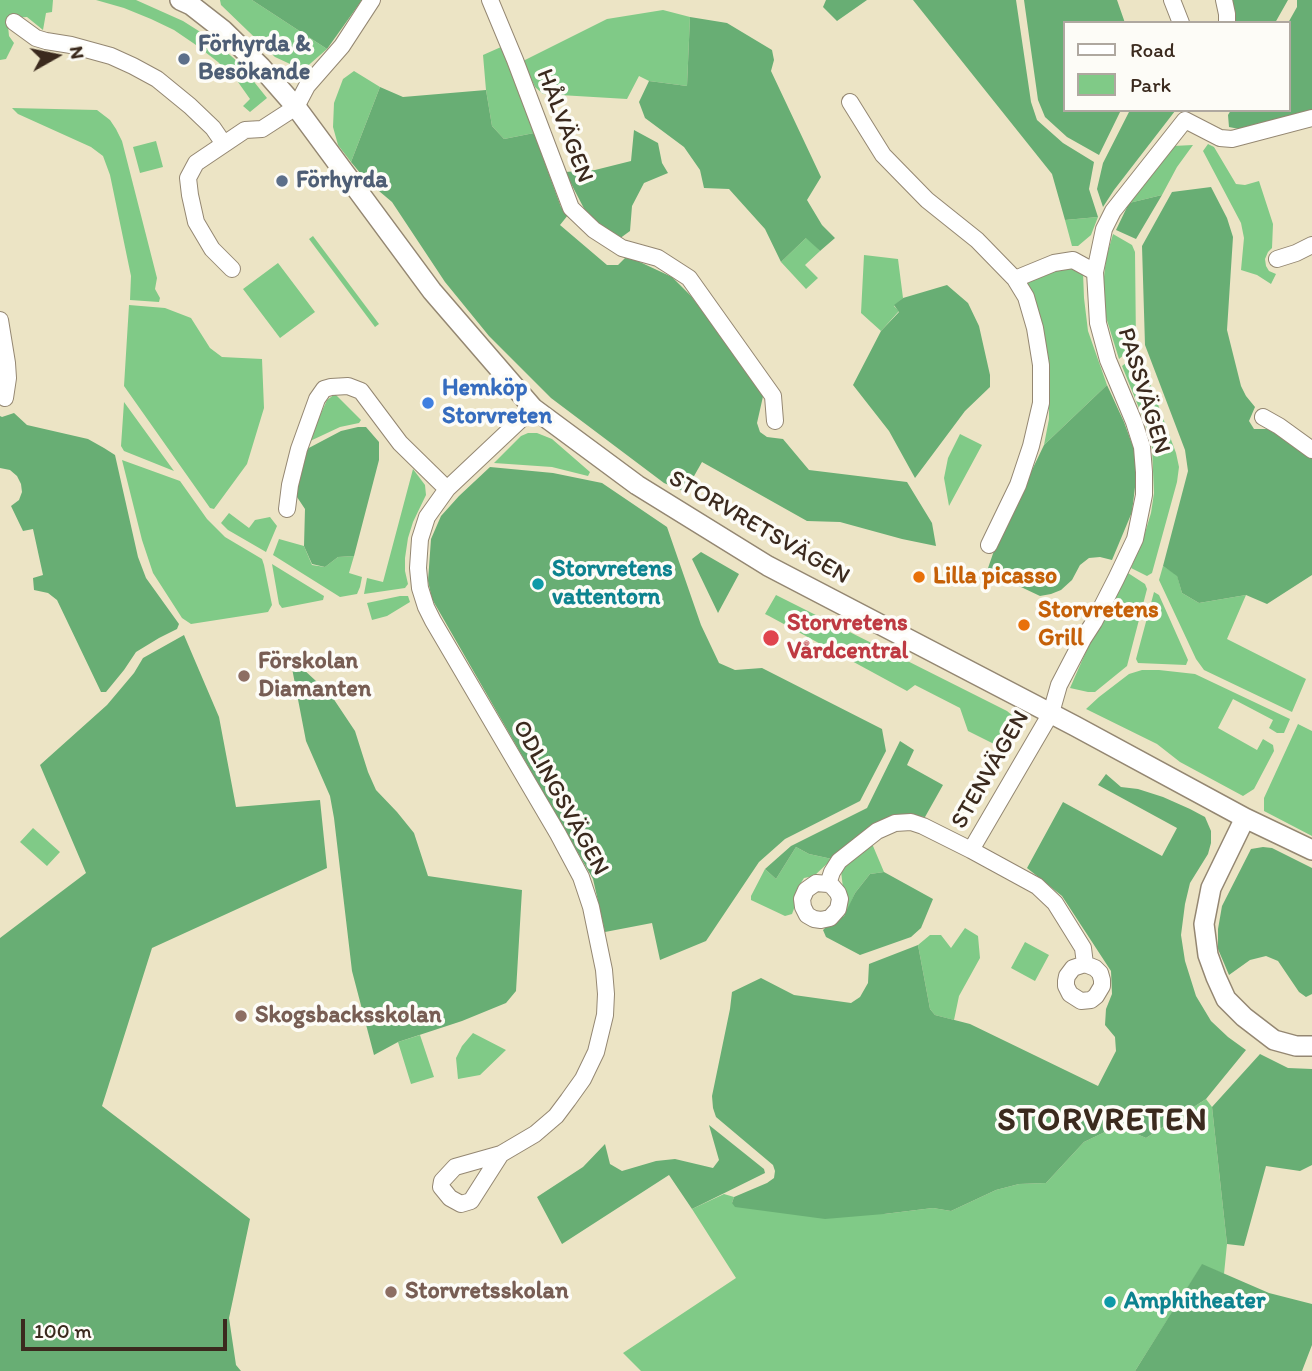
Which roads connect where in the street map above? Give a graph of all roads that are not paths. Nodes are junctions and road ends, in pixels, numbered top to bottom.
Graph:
1 (372, 0) edge
2 (510, 0) edge
3 (1172, 0) edge
4 (1224, 0) edge
5 (188, 2) edge
6 (492, 3) edge
7 (1180, 21) edge
8 (1227, 21) edge
9 (14, 22) dead end
10 (850, 102) dead end
11 (296, 107) junction
12 (1188, 115) edge
13 (1312, 118) edge
14 (224, 144) junction
15 (1312, 245) edge
16 (1277, 259) dead end
17 (232, 269) dead end
18 (1095, 272) junction
19 (1015, 279) junction
20 (0, 320) edge
21 (5, 398) dead end
22 (533, 408) junction
23 (1263, 417) dead end
24 (775, 421) dead end
25 (1312, 450) edge
26 (447, 489) junction
27 (287, 509) dead end
28 (989, 545) dead end
29 (1051, 713) junction
30 (1245, 818) junction
31 (971, 850) junction
32 (1312, 850) edge
33 (828, 884) dead end
34 (1085, 964) dead end
35 (1312, 1046) edge
36 (501, 1154) dead end

1 - 11 street
2 - 6 street, HÅLVÄGEN
3 - 7 street
4 - 8 street
5 - 11 street, STORVRETSVÄGEN
6 - 24 street, HÅLVÄGEN
9 - 14 street
10 - 19 street
11 - 14 street
11 - 22 street, STORVRETSVÄGEN
12 - 13 street, PASSVÄGEN
12 - 18 street, PASSVÄGEN
14 - 17 street
15 - 16 street
18 - 19 street
18 - 29 street, PASSVÄGEN
19 - 28 street
20 - 21 street
22 - 26 street, ODLINGSVÄGEN
22 - 29 street, STORVRETSVÄGEN
23 - 25 street
26 - 27 street
26 - 36 street, ODLINGSVÄGEN
29 - 30 street, STORVRETSVÄGEN
29 - 31 street, STENVÄGEN
30 - 32 street, STORVRETSVÄGEN
30 - 35 street
31 - 33 street, STENVÄGEN
31 - 34 street, STENVÄGEN

